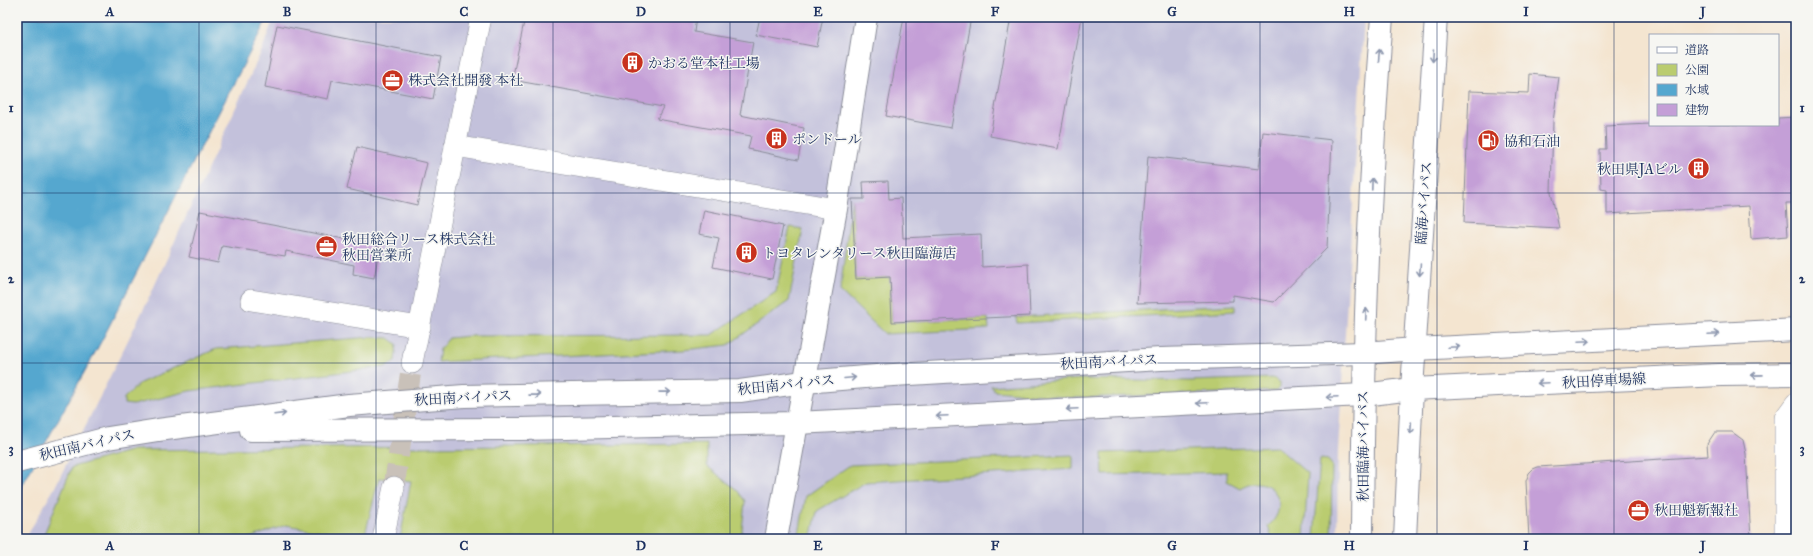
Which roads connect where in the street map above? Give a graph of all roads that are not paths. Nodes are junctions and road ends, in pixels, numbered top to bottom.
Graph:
1 (481, 17) edge
2 (866, 17) edge
3 (1382, 17) edge
4 (1436, 17) edge
5 (455, 146) junction
6 (836, 209) junction
7 (251, 300) dead end
8 (420, 327) junction
9 (1796, 330) edge
10 (1415, 349) junction
11 (1364, 353) junction
12 (412, 363) tunnel mouth
13 (1796, 374) edge
14 (804, 382) junction
15 (1412, 389) junction
16 (1363, 395) junction
17 (1796, 403) edge
18 (796, 423) junction
19 (158, 430) junction
20 (17, 462) edge
21 (394, 487) tunnel mouth
22 (383, 539) edge
23 (776, 539) edge
24 (1362, 539) edge
25 (1406, 539) edge
26 (1785, 539) edge

1 - 5 street
2 - 6 main road
11 -> 3 main road
4 -> 10 main road, 臨海バイパス
5 - 6 street
5 - 8 street
6 - 14 main road
7 - 8 street
8 - 12 street
10 -> 9 main road
10 - 11 main road, 秋田南バイパス
10 - 15 main road, 臨海バイパス
14 -> 11 main road, 秋田南バイパス
11 - 16 main road, 秋田臨海バイパス
13 -> 15 main road, 秋田停車場線
14 - 18 main road
19 -> 14 main road, 秋田南バイパス
15 - 16 main road, 秋田南バイパス
15 -> 25 main road
16 -> 18 main road, 秋田南バイパス
16 - 24 main road, 秋田臨海バイパス
17 - 26 street
18 - 19 main road, 秋田南バイパス
18 - 23 main road
19 - 20 main road, 秋田南バイパス
21 - 22 street

